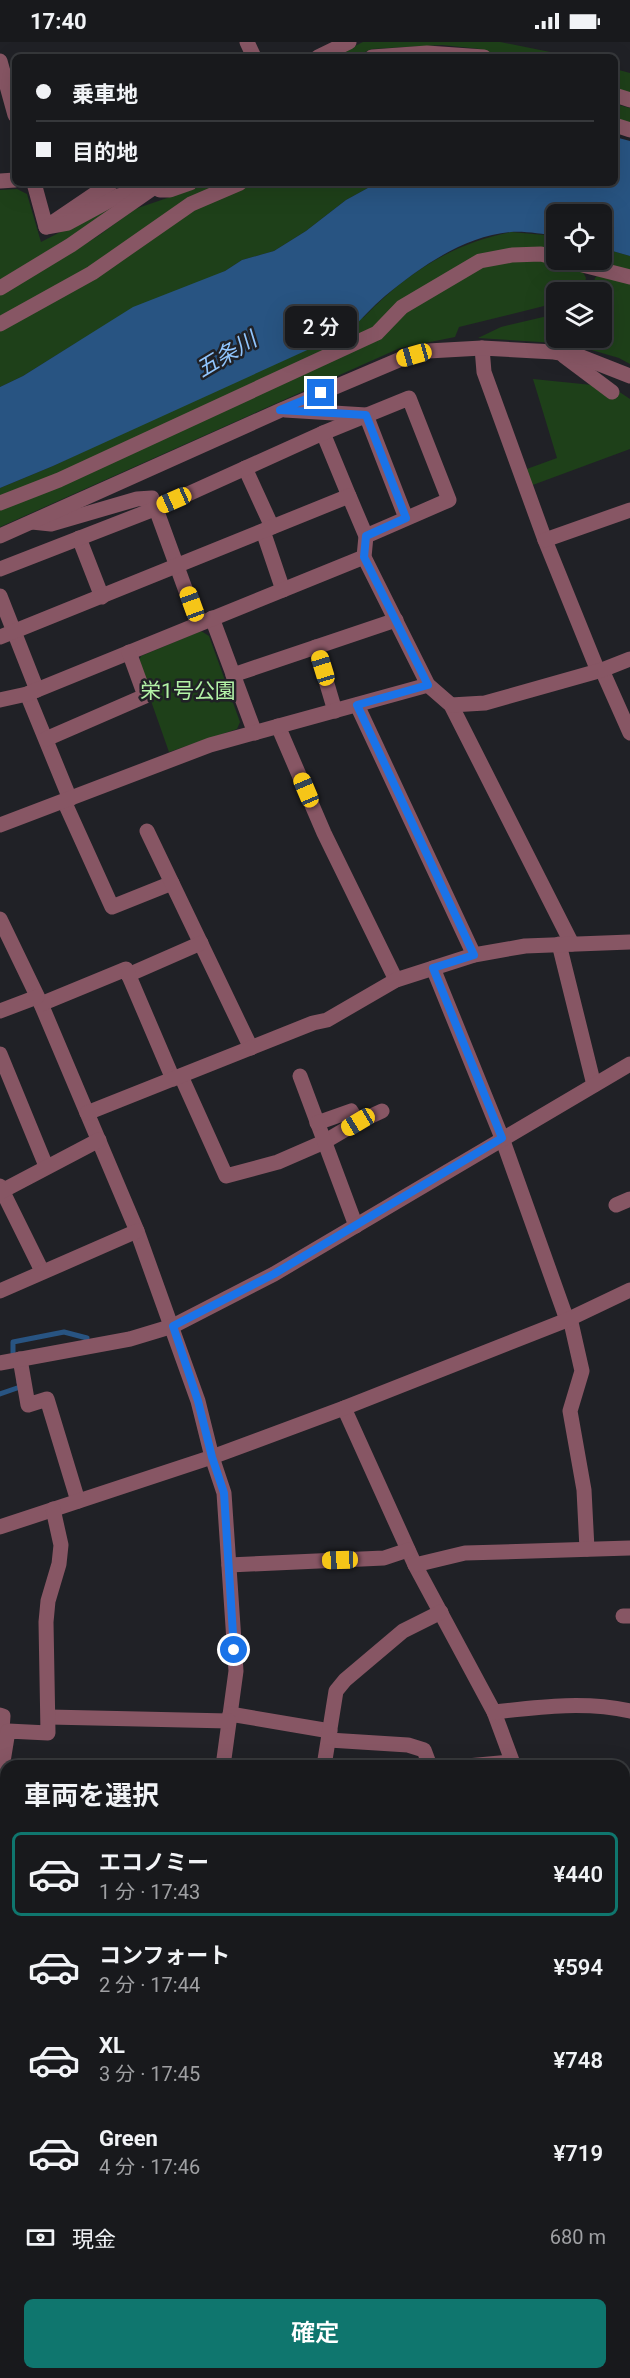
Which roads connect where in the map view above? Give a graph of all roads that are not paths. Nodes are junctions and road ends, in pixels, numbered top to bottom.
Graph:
1 (349, 42) edge
2 (324, 54) edge
3 (413, 54) edge
4 (441, 54) edge
5 (0, 61) edge
6 (12, 104) edge
7 (35, 186) edge
8 (107, 186) edge
9 (153, 186) edge
10 (156, 186) edge
11 (158, 186) edge
12 (181, 186) edge
13 (233, 186) edge
14 (46, 227) junction
15 (546, 255) edge
16 (602, 270) edge
17 (630, 277) edge
18 (0, 288) edge
19 (0, 324) edge
20 (482, 348) junction
21 (560, 353) junction
22 (630, 376) edge
23 (612, 392) dead end
24 (280, 410) junction
25 (366, 415) junction
26 (323, 433) junction
27 (245, 468) junction
28 (349, 496) junction
29 (0, 503) edge
30 (157, 508) junction
31 (630, 510) edge
32 (406, 518) junction
33 (30, 522) junction
34 (267, 529) junction
35 (0, 536) edge
36 (366, 536) junction
37 (79, 538) junction
38 (545, 540) junction
39 (364, 557) junction
40 (178, 566) junction
41 (0, 569) edge
42 (283, 590) junction
43 (0, 596) edge
44 (102, 597) junction
45 (396, 620) junction
46 (205, 621) junction
47 (7, 635) edge
48 (316, 647) junction
49 (129, 652) junction
50 (630, 659) edge
51 (600, 670) junction
52 (233, 675) junction
53 (428, 685) junction
54 (32, 692) junction
55 (0, 700) edge
56 (357, 705) junction
57 (451, 705) junction
58 (335, 711) junction
59 (278, 726) junction
60 (255, 733) junction
61 (630, 733) edge
62 (46, 739) junction
63 (67, 800) junction
64 (0, 825) edge
65 (147, 831) dead end
66 (171, 883) junction
67 (0, 919) edge
68 (630, 942) edge
69 (201, 943) junction
70 (566, 944) junction
71 (474, 955) junction
72 (433, 968) junction
73 (128, 975) junction
74 (396, 980) junction
75 (39, 1000) junction
76 (0, 1011) edge
77 (251, 1048) junction
78 (0, 1054) edge
79 (630, 1064) edge
80 (300, 1076) dead end
81 (177, 1077) junction
82 (594, 1085) junction
83 (382, 1111) dead end
84 (87, 1113) junction
85 (358, 1122) junction
86 (317, 1123) junction
87 (502, 1138) junction
88 (99, 1140) junction
89 (324, 1142) junction
90 (46, 1166) junction
91 (1, 1189) edge
92 (7, 1216) edge
93 (356, 1226) junction
94 (137, 1231) junction
95 (42, 1271) junction
96 (630, 1290) edge
97 (0, 1291) edge
98 (568, 1319) junction
99 (173, 1326) junction
100 (20, 1359) junction
101 (0, 1363) edge
102 (344, 1408) junction
103 (212, 1457) junction
104 (78, 1501) junction
105 (53, 1509) junction
106 (0, 1527) edge
107 (630, 1548) edge
108 (587, 1549) junction
109 (408, 1550) junction
110 (229, 1565) junction
111 (415, 1565) junction
112 (441, 1612) junction
113 (630, 1711) edge
114 (494, 1712) junction
115 (0, 1716) edge
116 (49, 1717) junction
117 (230, 1717) junction
118 (8, 1731) junction
119 (329, 1735) junction
120 (3, 1760) edge
121 (223, 1760) edge
122 (325, 1760) edge
123 (428, 1760) edge
124 (511, 1760) edge

1 - 2 street
3 - 4 street
5 - 6 street
7 - 14 street
8 - 14 street
9 - 14 street
10 - 18 street
11 - 12 street
13 - 19 street
15 - 29 street
16 - 17 street
20 - 21 street
20 - 24 street
20 - 38 street
21 - 22 street
21 - 23 street
24 - 25 street
24 - 33 street
25 - 26 street
25 - 32 street
25 - 32 street
26 - 27 street
26 - 28 street
27 - 30 street
27 - 34 street
28 - 34 street
28 - 36 street
30 - 33 street
30 - 37 street
30 - 40 street
31 - 38 street
32 - 36 street
33 - 35 street
34 - 40 street
34 - 42 street
36 - 39 street
37 - 41 street
37 - 44 street
38 - 51 street
39 - 42 street
39 - 45 street
40 - 44 street
40 - 46 street
42 - 46 street
43 - 47 street
44 - 47 street
45 - 48 street
45 - 53 street
46 - 49 street
46 - 52 street
47 - 54 street
48 - 52 street
48 - 58 street
49 - 54 street
49 - 62 street
50 - 51 street
51 - 57 street
51 - 61 street
52 - 60 street
53 - 56 street
53 - 57 street
54 - 55 street
54 - 62 street
56 - 58 street
56 - 71 street
57 - 70 street
58 - 59 street
59 - 60 street
59 - 74 street
60 - 63 street
62 - 63 street
63 - 64 street
63 - 66 street
65 - 66 street
66 - 69 street
67 - 75 street
68 - 70 street
69 - 73 street
69 - 77 street
70 - 71 street
70 - 82 street
71 - 72 street
72 - 74 street
72 - 87 street
73 - 75 street
73 - 81 street
74 - 77 street
75 - 76 street
75 - 84 street
77 - 81 street
78 - 90 street
79 - 82 street
80 - 86 street
81 - 84 street
81 - 89 street
82 - 87 street
83 - 85 street
84 - 88 street
85 - 86 street
85 - 89 street
86 - 89 street
87 - 93 street
87 - 98 street
88 - 90 street
88 - 94 street
89 - 93 street
90 - 91 street
91 - 92 street
92 - 95 street
93 - 99 street
94 - 95 street
94 - 99 street
95 - 97 street
96 - 98 street
98 - 102 street
98 - 108 street
99 - 100 street
99 - 103 street
100 - 101 street
100 - 104 street
102 - 103 street
102 - 109 street
103 - 104 street
103 - 110 street
104 - 105 street
105 - 106 street
105 - 116 street
107 - 108 street
108 - 111 street
109 - 110 street
109 - 111 street
110 - 117 street
111 - 112 street
112 - 114 street
112 - 119 street
113 - 114 street
114 - 124 street
115 - 118 street
116 - 117 street
116 - 118 street
117 - 119 street
117 - 121 street
118 - 120 street
119 - 122 street
119 - 123 street

